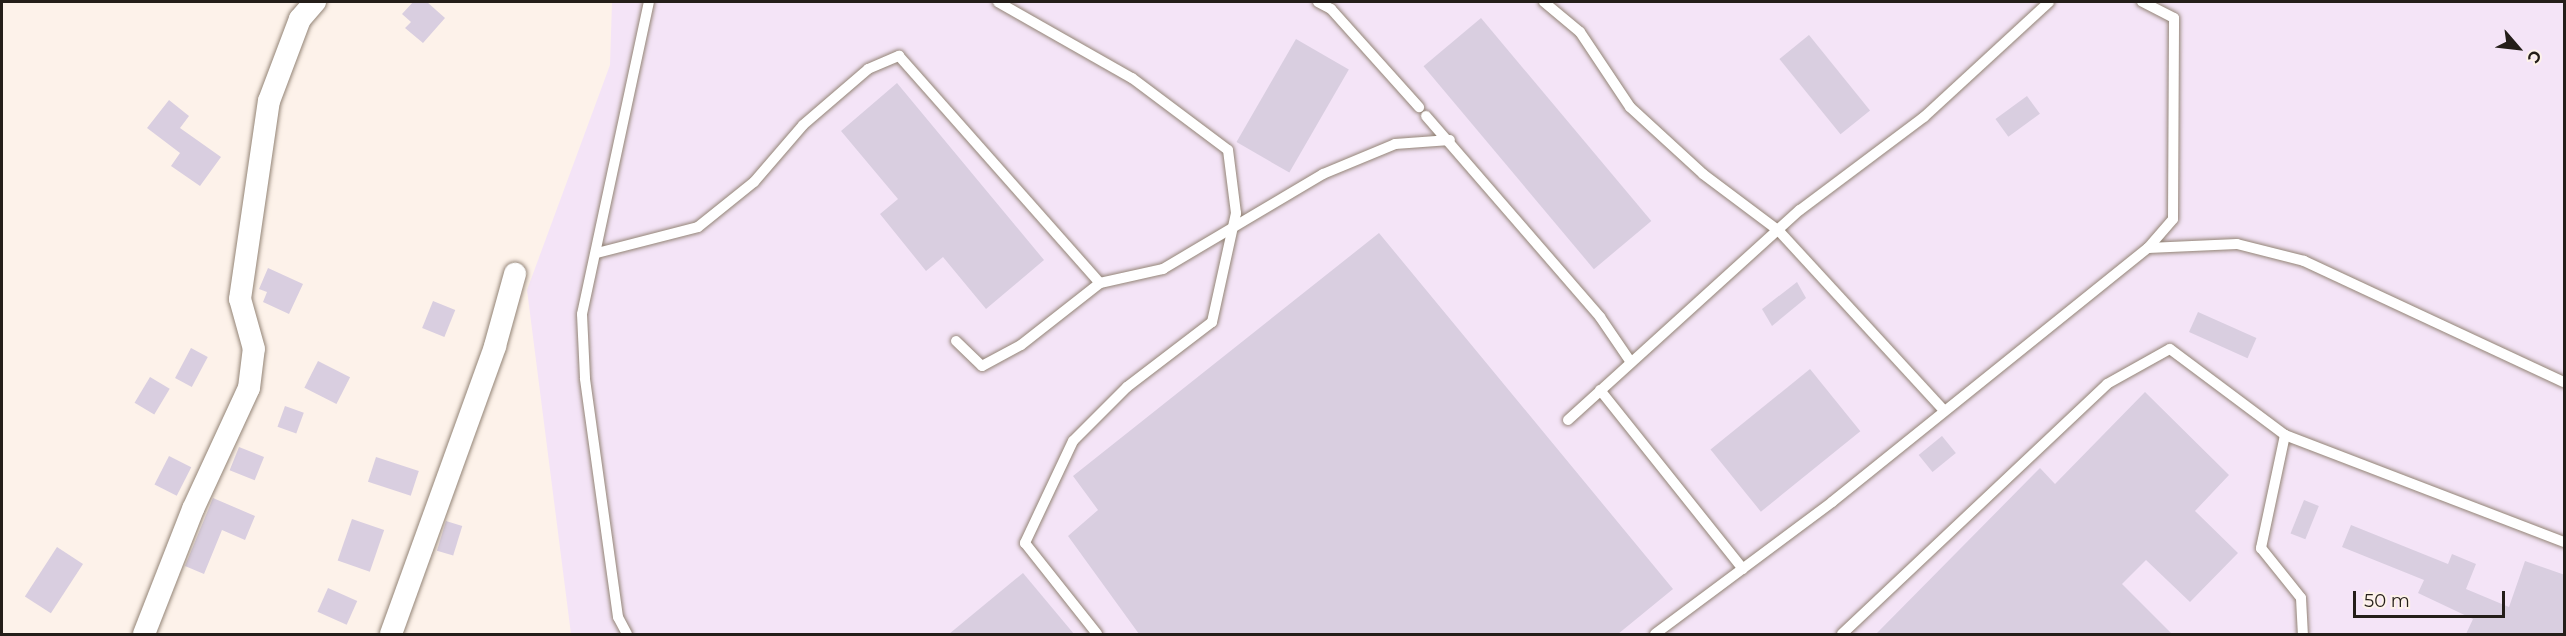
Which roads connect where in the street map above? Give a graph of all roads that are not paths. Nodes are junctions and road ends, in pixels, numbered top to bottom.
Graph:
1 (315, 2) edge
2 (649, 2) edge
3 (998, 2) edge
4 (1318, 2) edge
5 (1544, 2) edge
6 (2049, 2) edge
7 (2142, 2) edge
8 (1450, 140) junction
9 (1232, 229) junction
10 (1779, 231) junction
11 (2148, 248) junction
12 (597, 253) junction
13 (515, 274) dead end
14 (1100, 283) junction
15 (956, 341) dead end
16 (1630, 361) junction
17 (2565, 382) edge
18 (1600, 390) junction
19 (1942, 408) junction
20 (1568, 420) dead end
21 (2284, 435) junction
22 (2565, 542) edge
23 (1743, 569) junction
24 (144, 634) edge
25 (391, 634) edge
26 (627, 634) edge
27 (1097, 634) edge
28 (1655, 634) edge
29 (1842, 634) edge
30 (2303, 634) edge

1 - 24 street
2 - 12 lane
3 - 9 lane
4 - 8 lane
5 - 10 lane
6 - 10 lane
7 - 11 lane
8 - 9 lane
8 - 16 lane
9 - 14 lane
9 - 27 lane
10 - 16 lane
10 - 19 lane
11 - 17 lane
11 - 19 lane
12 - 14 lane
12 - 26 lane
13 - 25 street
14 - 15 lane
16 - 18 lane
18 - 20 lane
18 - 23 lane
19 - 23 lane
21 - 22 lane
21 - 29 lane
21 - 30 lane
23 - 28 lane

